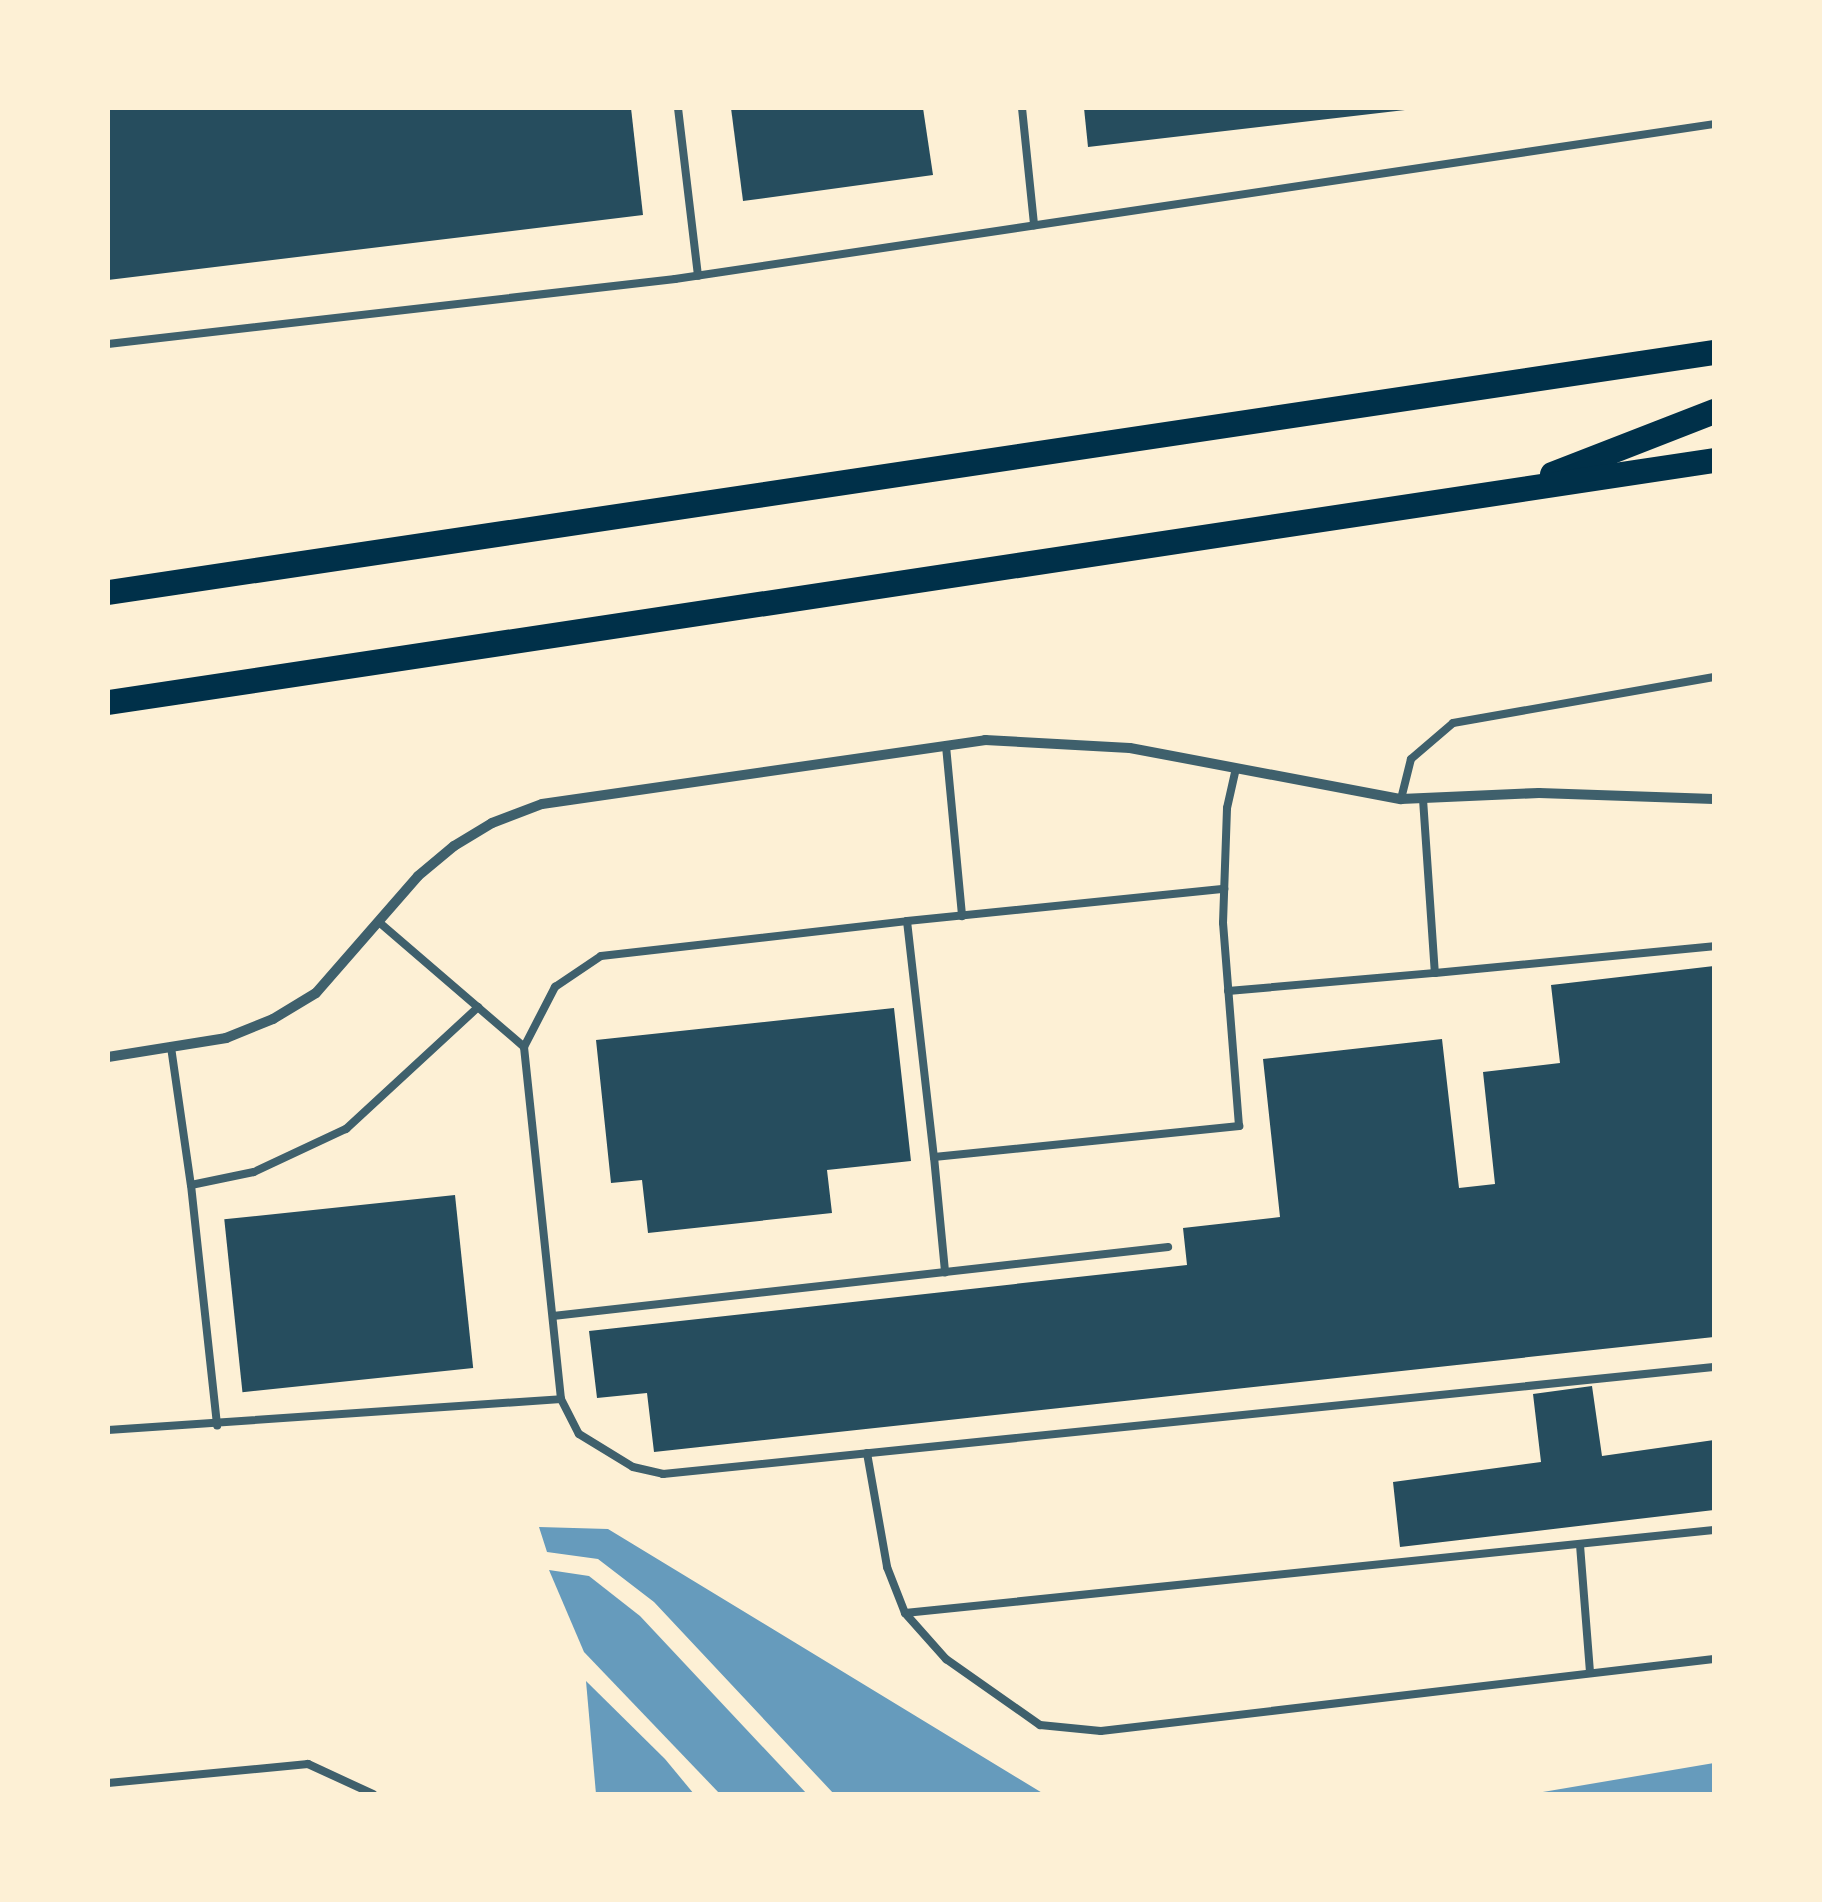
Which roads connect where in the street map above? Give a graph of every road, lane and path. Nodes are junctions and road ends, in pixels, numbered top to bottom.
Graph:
1 (678, 108) edge
2 (1022, 108) edge
3 (1714, 124) edge
4 (1034, 225) junction
5 (698, 276) junction
6 (108, 344) edge
7 (1714, 352) edge
8 (1714, 411) edge
9 (1714, 460) edge
10 (1510, 490) junction
11 (108, 592) edge
12 (1714, 677) edge
13 (108, 702) edge
14 (946, 746) junction
15 (1236, 768) junction
16 (1401, 798) junction
17 (1423, 799) junction
18 (1714, 799) edge
19 (1224, 889) junction
20 (962, 916) junction
21 (380, 922) junction
22 (906, 922) junction
23 (1714, 946) edge
24 (1434, 973) junction
25 (1228, 990) junction
26 (478, 1007) junction
27 (170, 1047) junction
28 (524, 1047) junction
29 (108, 1057) edge
30 (934, 1157) junction
31 (190, 1185) junction
32 (1168, 1247) dead end
33 (946, 1272) junction
34 (552, 1316) junction
35 (1714, 1367) edge
36 (561, 1398) junction
37 (216, 1426) junction
38 (108, 1430) edge
39 (867, 1453) junction
40 (1714, 1530) edge
41 (1580, 1545) junction
42 (905, 1613) junction
43 (1714, 1658) edge
44 (1590, 1673) junction
45 (108, 1783) edge
46 (373, 1794) edge

1 - 5 lane
2 - 4 lane
3 - 4 lane
4 - 5 lane
5 - 6 lane
7 - 11 main road
8 - 10 main road
9 - 10 main road
10 - 13 main road
12 - 16 lane
14 - 15 street
14 - 20 lane
14 - 21 street
15 - 16 street
15 - 19 lane
16 - 17 street
17 - 18 street
17 - 24 lane
19 - 20 lane
19 - 25 lane
20 - 22 lane
21 - 26 lane
21 - 27 street
22 - 28 lane
22 - 30 lane
23 - 24 lane
24 - 25 lane
25 - 30 lane
26 - 28 lane
26 - 31 lane
27 - 29 street
27 - 31 lane
28 - 34 lane
30 - 33 lane
31 - 37 lane
32 - 33 lane
33 - 34 lane
34 - 36 lane
35 - 39 lane
36 - 37 lane
36 - 39 lane
37 - 38 lane
39 - 42 lane
40 - 41 lane
41 - 42 lane
41 - 44 lane
42 - 44 lane
43 - 44 lane
45 - 46 lane

